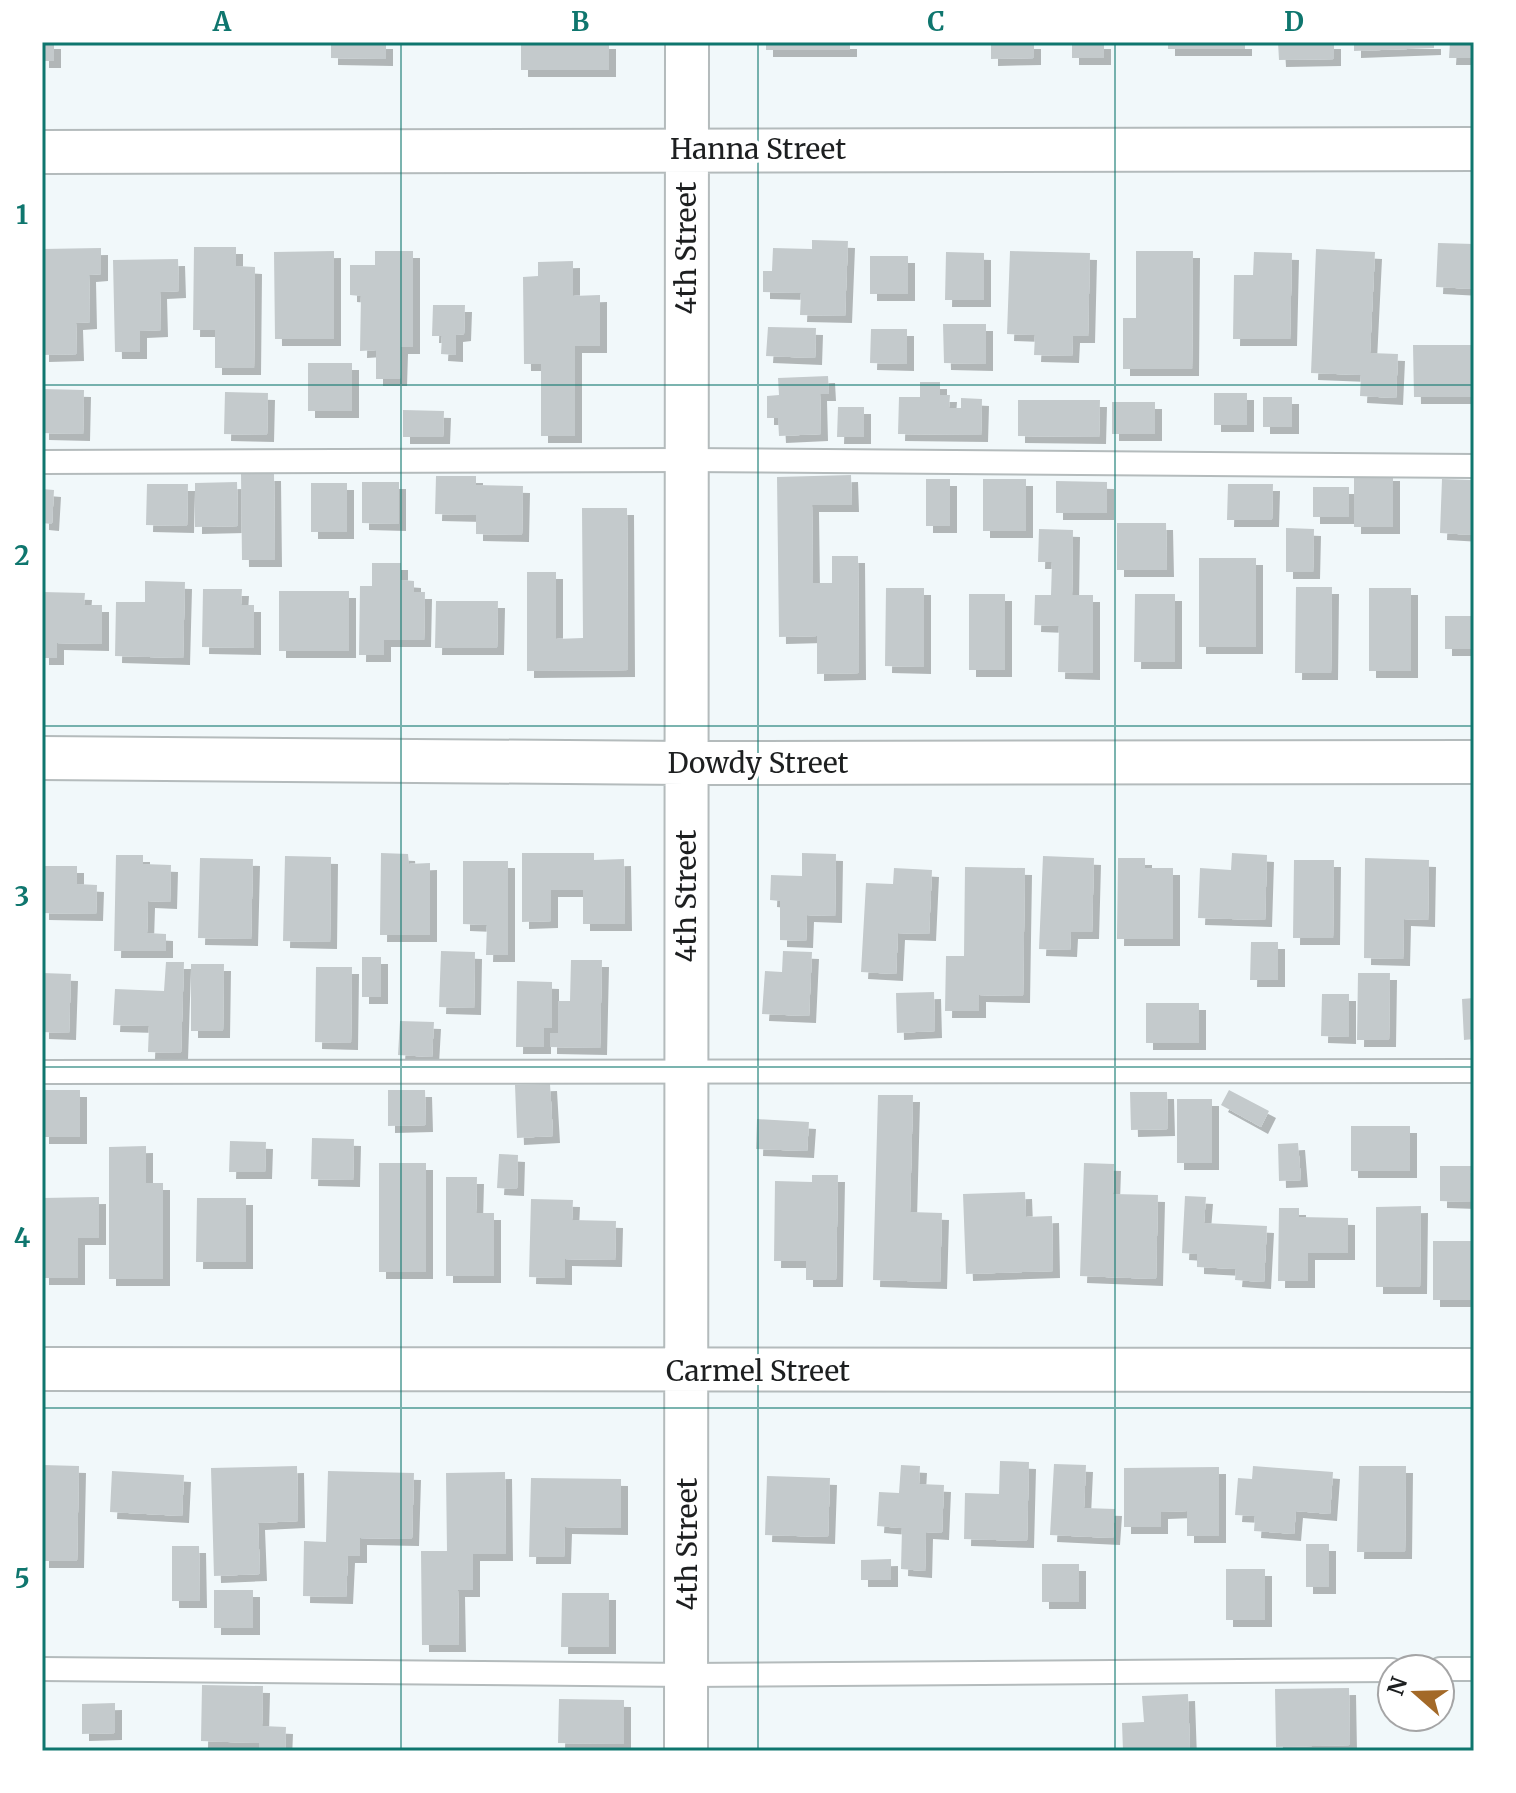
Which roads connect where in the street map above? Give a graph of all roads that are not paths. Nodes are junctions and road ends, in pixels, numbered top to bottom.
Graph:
1 (687, 42) edge
2 (685, 149) junction
3 (1474, 149) edge
4 (42, 152) edge
5 (687, 460) junction
6 (42, 462) edge
7 (1474, 466) edge
8 (42, 758) edge
9 (1474, 762) edge
10 (685, 763) junction
11 (1474, 1071) edge
12 (42, 1072) edge
13 (687, 1073) junction
14 (42, 1369) edge
15 (1474, 1370) edge
16 (687, 1371) junction
17 (42, 1669) edge
18 (1376, 1670) edge
19 (687, 1675) junction
20 (686, 1751) edge

1 - 2 street, 4th Street
2 - 3 street, Hanna Street
2 - 4 street, Hanna Street
2 - 5 street, 4th Street
5 - 6 lane
5 - 7 lane
5 - 10 street, 4th Street
8 - 10 street, Dowdy Street
9 - 10 street, Dowdy Street
10 - 13 street, 4th Street
11 - 13 lane
12 - 13 lane
13 - 16 street, 4th Street
14 - 16 street, Carmel Street
15 - 16 street, Carmel Street
16 - 19 street, 4th Street
17 - 19 lane
18 - 19 lane
19 - 20 street, 4th Street

